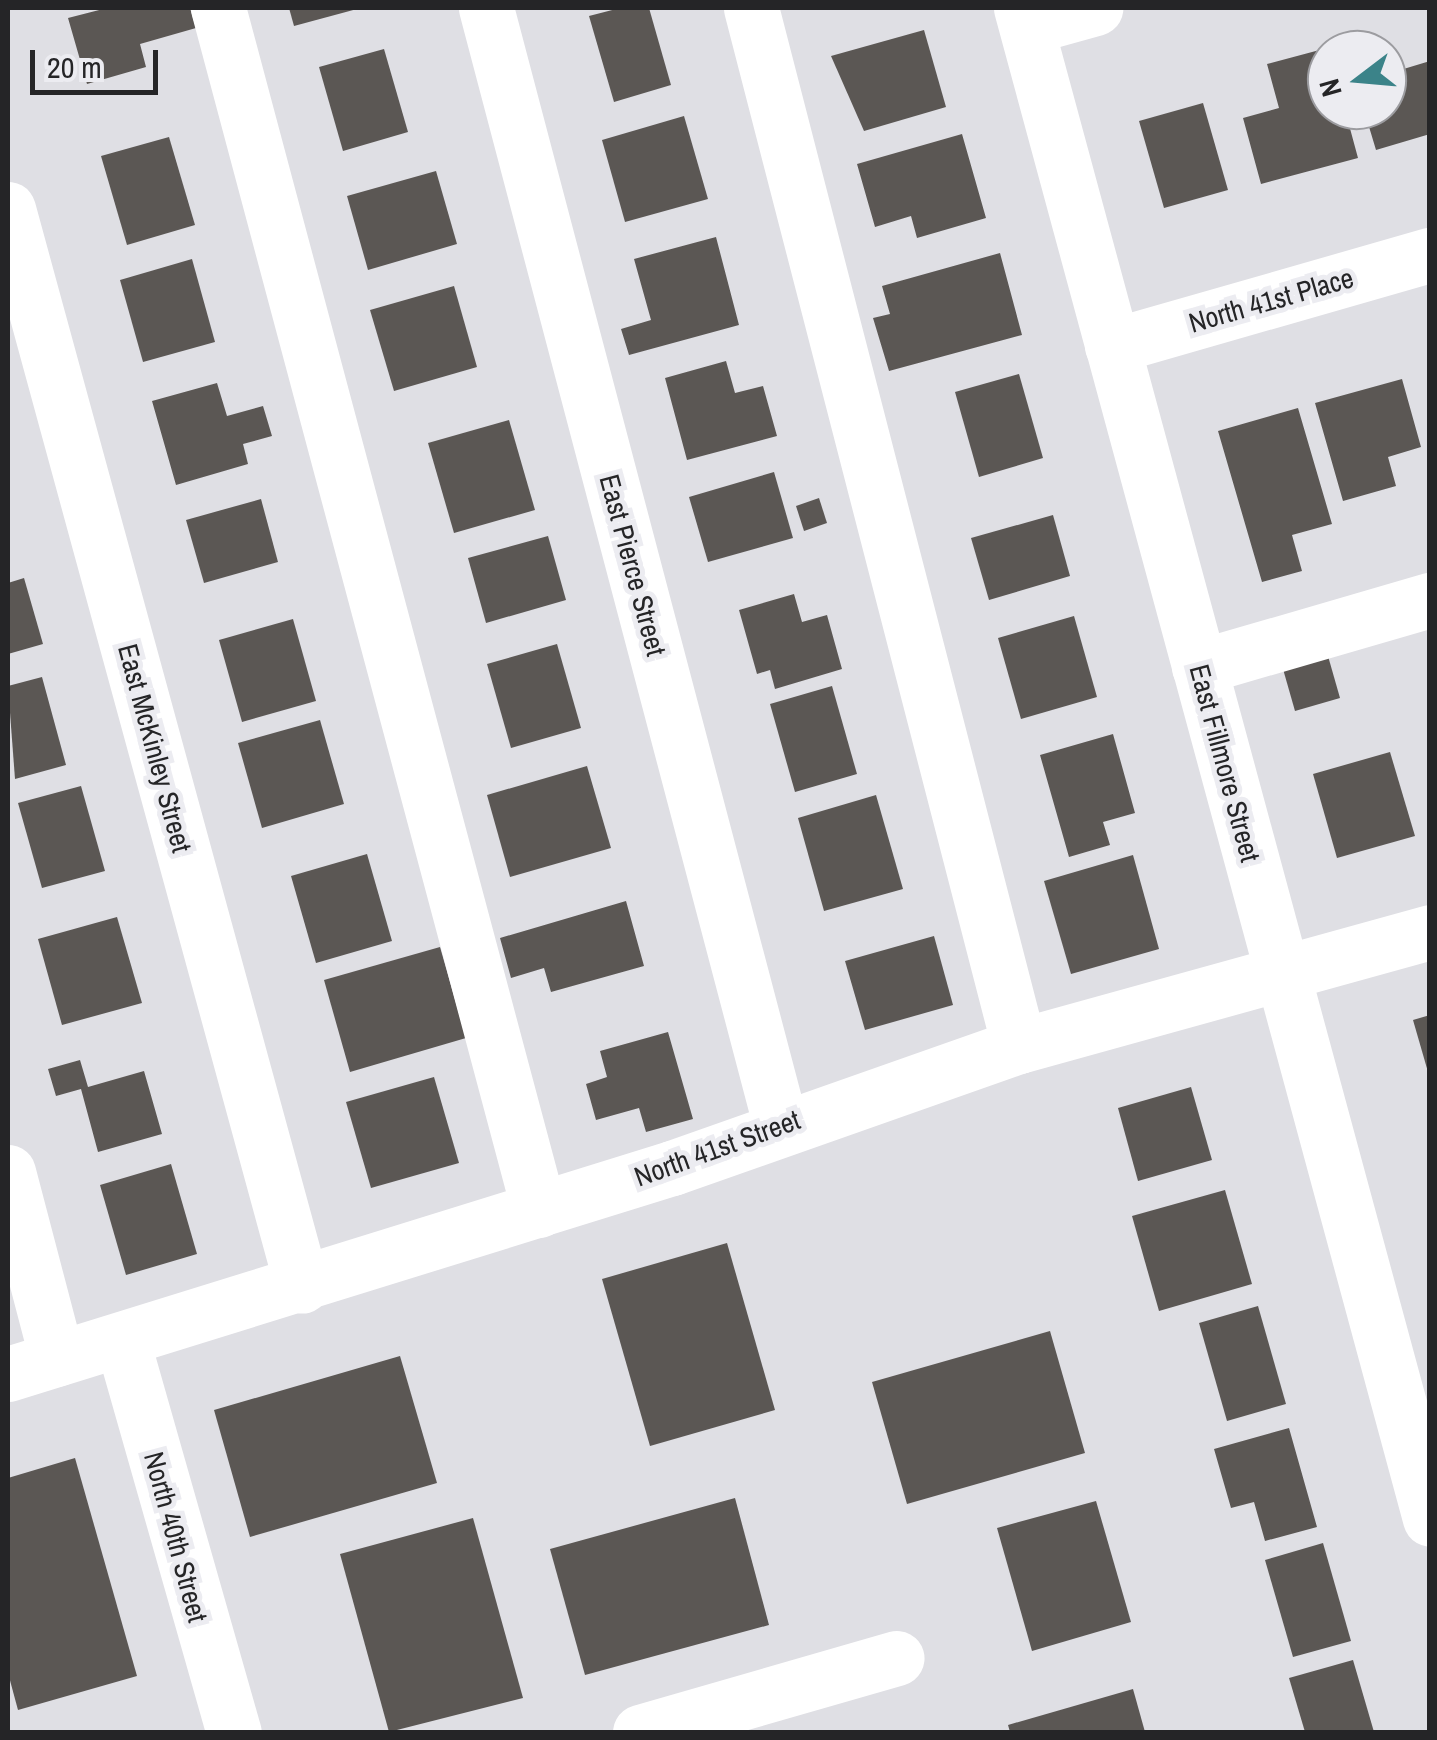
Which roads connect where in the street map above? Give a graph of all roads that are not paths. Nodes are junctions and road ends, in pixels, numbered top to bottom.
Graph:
1 (218, 8) edge
2 (486, 8) edge
3 (751, 8) edge
4 (1095, 8) edge
5 (1024, 17) edge
6 (8, 209) edge
7 (1430, 255) edge
8 (1112, 346) junction
9 (1430, 600) edge
10 (1199, 668) junction
11 (1430, 932) edge
12 (1282, 976) junction
13 (1020, 1046) junction
14 (780, 1124) junction
15 (8, 1172) edge
16 (539, 1210) junction
17 (302, 1286) junction
18 (122, 1340) junction
19 (32, 1366) edge
20 (1430, 1519) edge
21 (897, 1658) dead end
22 (234, 1732) edge
23 (640, 1732) edge

1 - 16 street
2 - 14 street, East Pierce Street
3 - 13 street
4 - 5 street
5 - 8 street, East Fillmore Street
6 - 17 street, East McKinley Street
7 - 8 street, North 41st Place
8 - 10 street, East Fillmore Street
9 - 10 street
10 - 12 street, East Fillmore Street
11 - 12 street, North 41st Street
12 - 13 street, North 41st Street
12 - 20 street, East Fillmore Street
13 - 14 street, North 41st Street
14 - 16 street, North 41st Street
15 - 19 street
16 - 17 street, North 41st Street
17 - 18 street, North 41st Street
18 - 19 street, North 41st Street
18 - 22 street, North 40th Street
21 - 23 street

